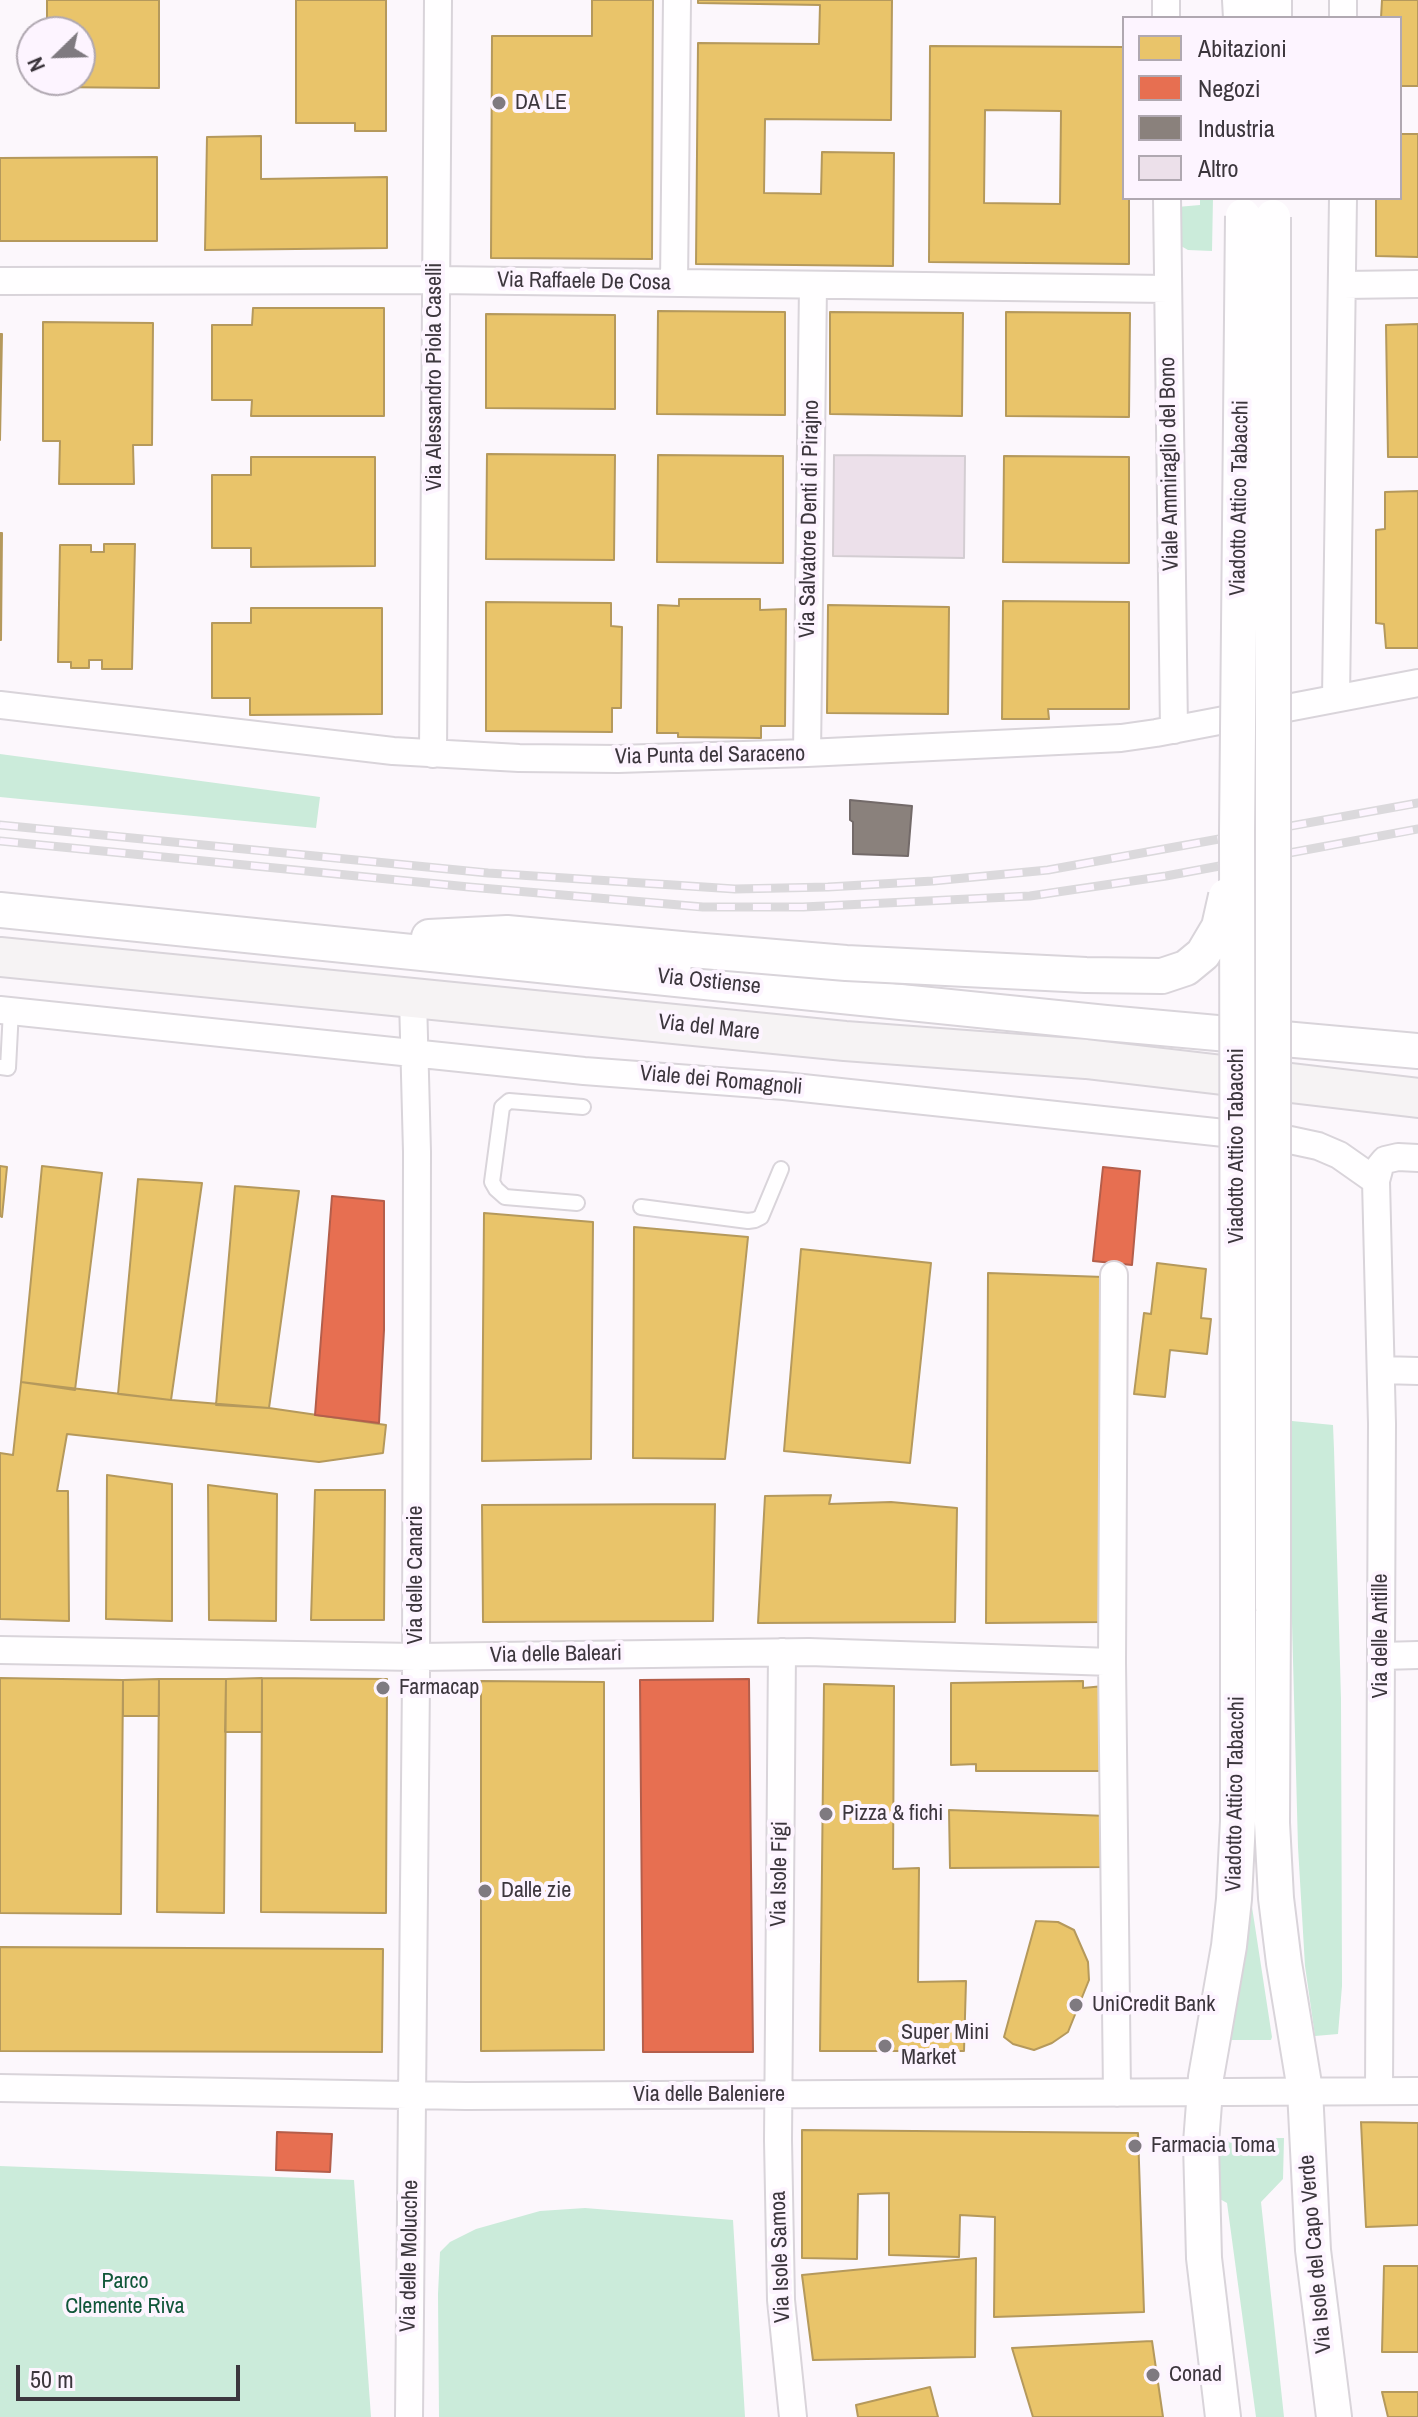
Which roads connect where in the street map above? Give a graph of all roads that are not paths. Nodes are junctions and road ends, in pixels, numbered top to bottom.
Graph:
1 (438, 0) edge
2 (677, 0) edge
3 (1167, 200) edge
4 (1343, 200) edge
5 (1258, 207) edge
6 (436, 280) junction
7 (0, 281) edge
8 (674, 283) junction
9 (1418, 284) edge
10 (1343, 285) junction
11 (813, 286) junction
12 (1168, 289) junction
13 (1418, 683) edge
14 (1336, 698) junction
15 (0, 705) edge
16 (1174, 730) junction
17 (807, 753) junction
18 (433, 754) junction
19 (1237, 832) junction
20 (0, 910) edge
21 (367, 946) junction
22 (0, 957) edge
23 (413, 999) junction
24 (6, 1010) edge
25 (1418, 1051) edge
26 (415, 1054) junction
27 (0, 1067) edge
28 (1418, 1098) edge
29 (583, 1107) dead end
30 (1418, 1158) edge
31 (781, 1169) dead end
32 (1376, 1181) junction
33 (577, 1203) dead end
34 (641, 1207) dead end
35 (1114, 1275) dead end
36 (1381, 1370) junction
37 (1418, 1371) edge
38 (0, 1650) edge
39 (782, 1652) junction
40 (1418, 1655) edge
41 (1381, 1656) junction
42 (416, 1657) junction
43 (1112, 1662) junction
44 (0, 2088) edge
45 (1305, 2090) junction
46 (1204, 2091) junction
47 (1379, 2091) junction
48 (1418, 2091) edge
49 (1117, 2093) junction
50 (413, 2096) junction
51 (777, 2096) junction
52 (409, 2417) edge
53 (793, 2417) edge
54 (1223, 2417) edge
55 (1334, 2417) edge

1 - 6 street, Via Alessandro Piola Caselli
2 - 8 street
3 - 12 street, Viale Ammiraglio del Bono
4 - 10 street
5 - 19 street, Viadotto Attico Tabacchi, bridge
5 - 45 street, Viadotto Attico Tabacchi, bridge
6 - 7 street, Via Raffaele De Cosa
6 - 8 street, Via Raffaele De Cosa
6 - 18 street, Via Alessandro Piola Caselli
8 - 11 street, Via Raffaele De Cosa
9 - 10 street
10 - 14 street
11 - 12 street, Via Raffaele De Cosa
11 - 17 street, Via Salvatore Denti di Pirajno
12 - 16 street, Viale Ammiraglio del Bono
13 - 14 street, Via Punta del Saraceno
14 - 16 street, Via Punta del Saraceno
15 - 18 street, Via Punta del Saraceno
16 - 17 street, Via Punta del Saraceno
17 - 18 street, Via Punta del Saraceno
19 - 21 street, bridge
19 - 46 street, Viadotto Attico Tabacchi, bridge
20 - 21 street, Via Ostiense
21 - 25 street, Via Ostiense
22 - 23 main road, Via del Mare
23 - 26 street
23 - 28 main road, Via del Mare
24 - 26 street, Viale dei Romagnoli
24 - 27 lane
26 - 32 street, Viale dei Romagnoli
26 - 42 street, Via delle Canarie
29 - 33 lane
30 - 32 street
31 - 34 lane
32 - 36 street, Via delle Antille
35 - 43 street
36 - 37 street
36 - 41 street, Via delle Antille
38 - 42 street, Via delle Baleari
39 - 42 street, Via delle Baleari
39 - 43 street, Via delle Baleari
39 - 51 street, Via Isole Figi
40 - 41 street
41 - 47 street, Via delle Antille
42 - 50 street, Via delle Canarie
43 - 49 street
44 - 50 street, Via delle Baleniere
45 - 46 street, Via delle Baleniere
45 - 47 street, Via delle Baleniere
45 - 55 street, Via Isole del Capo Verde
46 - 49 street, Via delle Baleniere
46 - 54 street
47 - 48 street, Via delle Baleniere
49 - 51 street, Via delle Baleniere
50 - 51 street, Via delle Baleniere
50 - 52 street, Via delle Molucche
51 - 53 street, Via Isole Samoa

